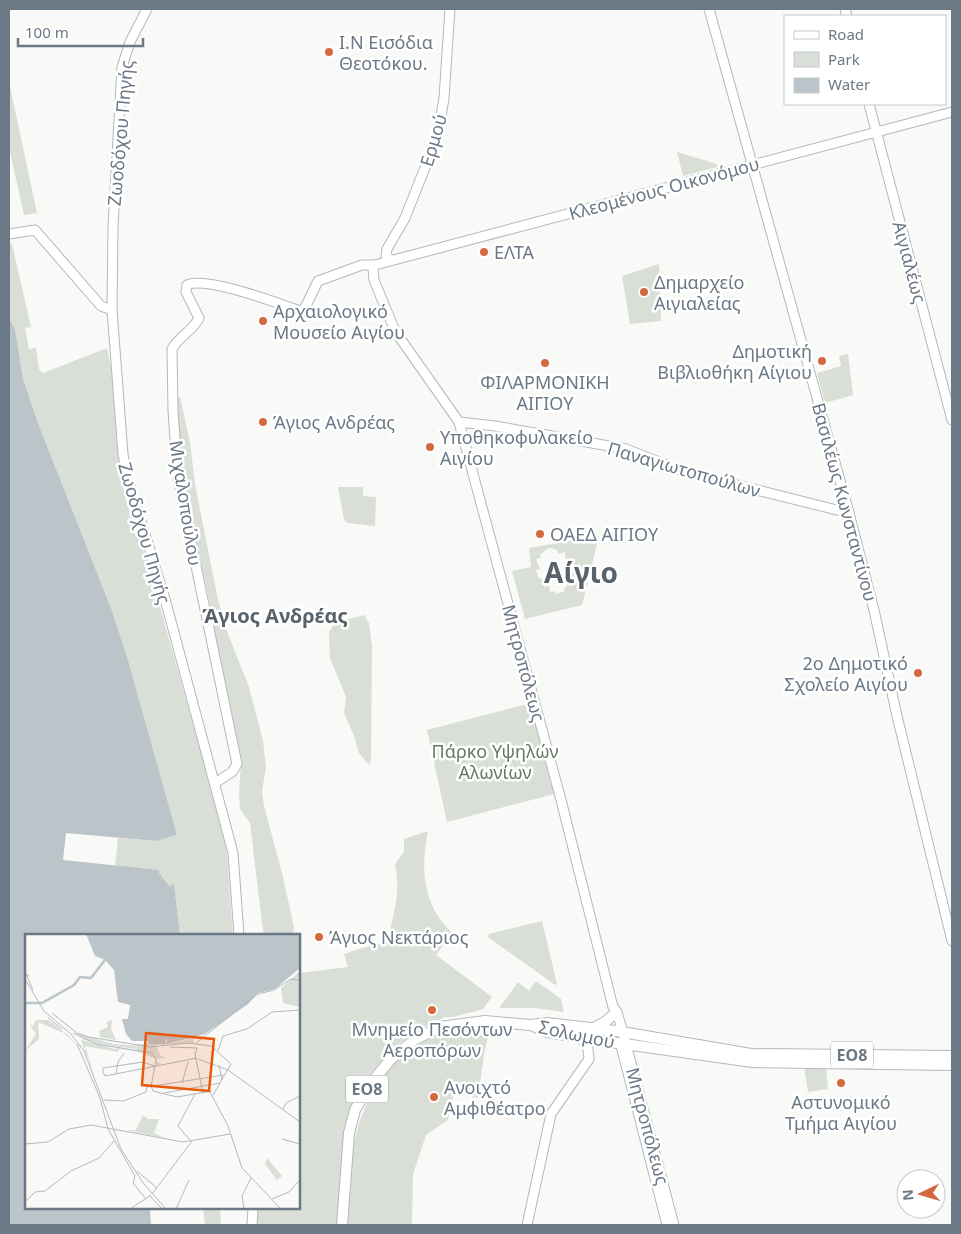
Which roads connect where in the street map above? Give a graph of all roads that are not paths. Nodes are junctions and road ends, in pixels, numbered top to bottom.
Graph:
1 (147, 9) edge
2 (450, 9) edge
3 (709, 9) edge
4 (869, 105) edge
5 (952, 112) edge
6 (876, 132) junction
7 (752, 165) junction
8 (9, 234) edge
9 (391, 260) junction
10 (375, 265) junction
11 (112, 310) junction
12 (952, 420) edge
13 (459, 422) junction
14 (849, 513) junction
15 (215, 782) junction
16 (239, 934) edge
17 (952, 941) edge
18 (613, 1011) junction
19 (530, 1025) junction
20 (594, 1028) junction
21 (620, 1032) junction
22 (581, 1037) junction
23 (623, 1044) junction
24 (952, 1056) edge
25 (952, 1065) edge
26 (253, 1209) edge
27 (252, 1225) edge
28 (342, 1225) edge
29 (527, 1225) edge
30 (667, 1225) edge
31 (674, 1225) edge

1 - 11 street, Ζωοδόχου Πηγής
2 - 9 street, Ερμού
3 - 7 street, Βασιλέως Κωνσταντίνου
4 - 6 street, Αιγιαλέως
5 - 6 street, Κλεομένους Οικονόμου
6 - 7 street, Κλεομένους Οικονόμου
6 - 12 street, Αιγιαλέως
7 - 9 street, Κλεομένους Οικονόμου
7 - 14 street, Βασιλέως Κωνσταντίνου
8 - 11 street
9 - 10 street, Κλεομένους Οικονόμου
10 - 13 street, Μητροπόλεως
10 - 15 street, Μιχαλοπούλου
11 - 15 street, Ζωοδόχου Πηγής
13 - 14 street, Παναγιωτοπούλων
13 - 18 street, Μητροπόλεως
14 - 17 street, Βασιλέως Κωνσταντίνου
15 - 16 street, Ζωοδόχου Πηγής
18 - 20 main road
18 - 21 street, Μητροπόλεως
19 - 20 main road, Σολωμού / ΕΟ8
19 - 22 main road, Σολωμού / ΕΟ8
19 - 28 main road, ΕΟ8
20 - 21 main road, Σολωμού / ΕΟ8
21 - 23 street, Μητροπόλεως
21 - 24 main road, Σολωμού / ΕΟ8
22 - 23 main road, Σολωμού / ΕΟ8
22 - 29 street
23 - 25 main road, Σολωμού / ΕΟ8
23 - 30 street, Μητροπόλεως
23 - 31 street, Μητροπόλεως
26 - 27 street

